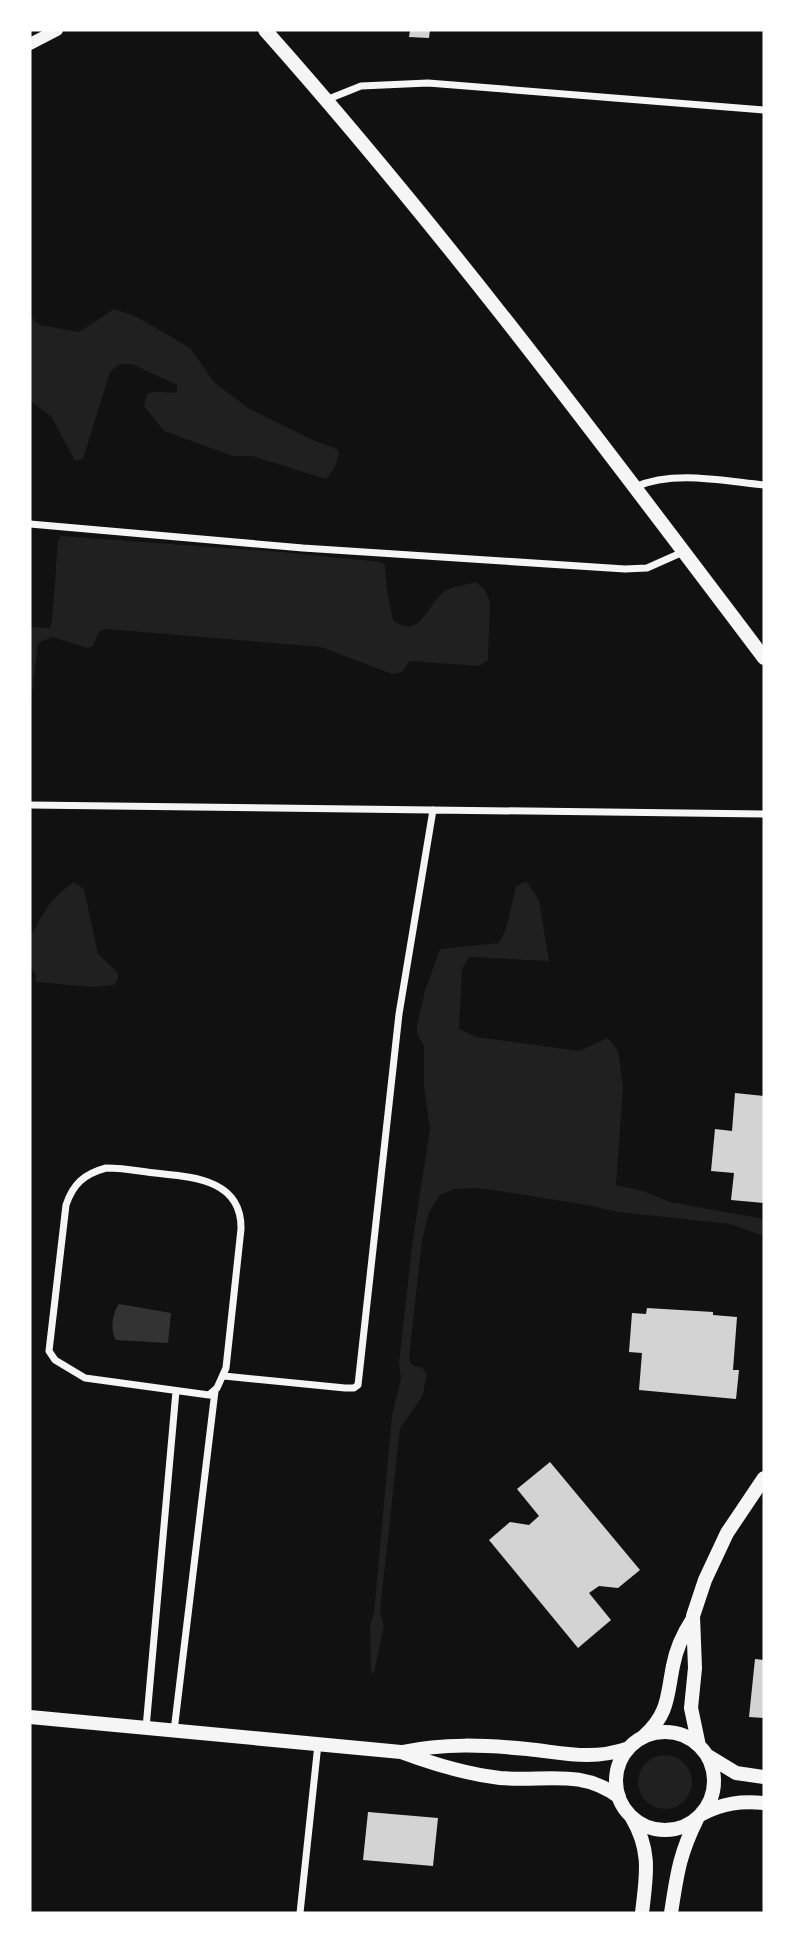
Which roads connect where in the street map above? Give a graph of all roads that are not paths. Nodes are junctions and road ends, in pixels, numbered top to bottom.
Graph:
1 (57, 30) edge
2 (265, 30) edge
3 (30, 44) edge
4 (326, 100) junction
5 (764, 110) edge
6 (764, 485) edge
7 (634, 487) junction
8 (30, 524) edge
9 (684, 552) junction
10 (764, 658) edge
11 (30, 805) edge
12 (433, 810) junction
13 (764, 814) edge
14 (223, 1376) junction
15 (176, 1391) junction
16 (215, 1391) junction
17 (764, 1478) edge
18 (692, 1620) junction
19 (30, 1717) edge
20 (146, 1728) junction
21 (174, 1731) junction
22 (318, 1744) junction
23 (634, 1744) junction
24 (703, 1751) junction
25 (401, 1752) junction
26 (764, 1777) edge
27 (619, 1797) junction
28 (764, 1802) edge
29 (632, 1817) junction
30 (699, 1817) junction
31 (300, 1913) edge
32 (642, 1913) edge
33 (671, 1913) edge

1 - 3 street
2 - 4 main road
4 - 5 street
4 - 7 main road
6 - 7 street
7 - 9 main road
8 - 9 street
9 - 10 main road
11 - 12 street
12 - 13 street
12 - 14 street
14 - 15 street
14 - 16 street
15 - 16 street
15 - 20 street
16 - 21 street
17 - 18 main road
18 - 23 main road
18 - 24 main road
19 - 20 main road
20 - 21 main road
21 - 22 main road
22 - 25 main road
22 - 31 street
23 - 24 main road
23 - 25 main road
23 - 27 main road
24 - 26 main road
24 - 30 main road
25 - 27 main road
27 - 29 main road
28 - 30 main road
29 - 30 main road
29 - 32 main road
30 - 33 main road

